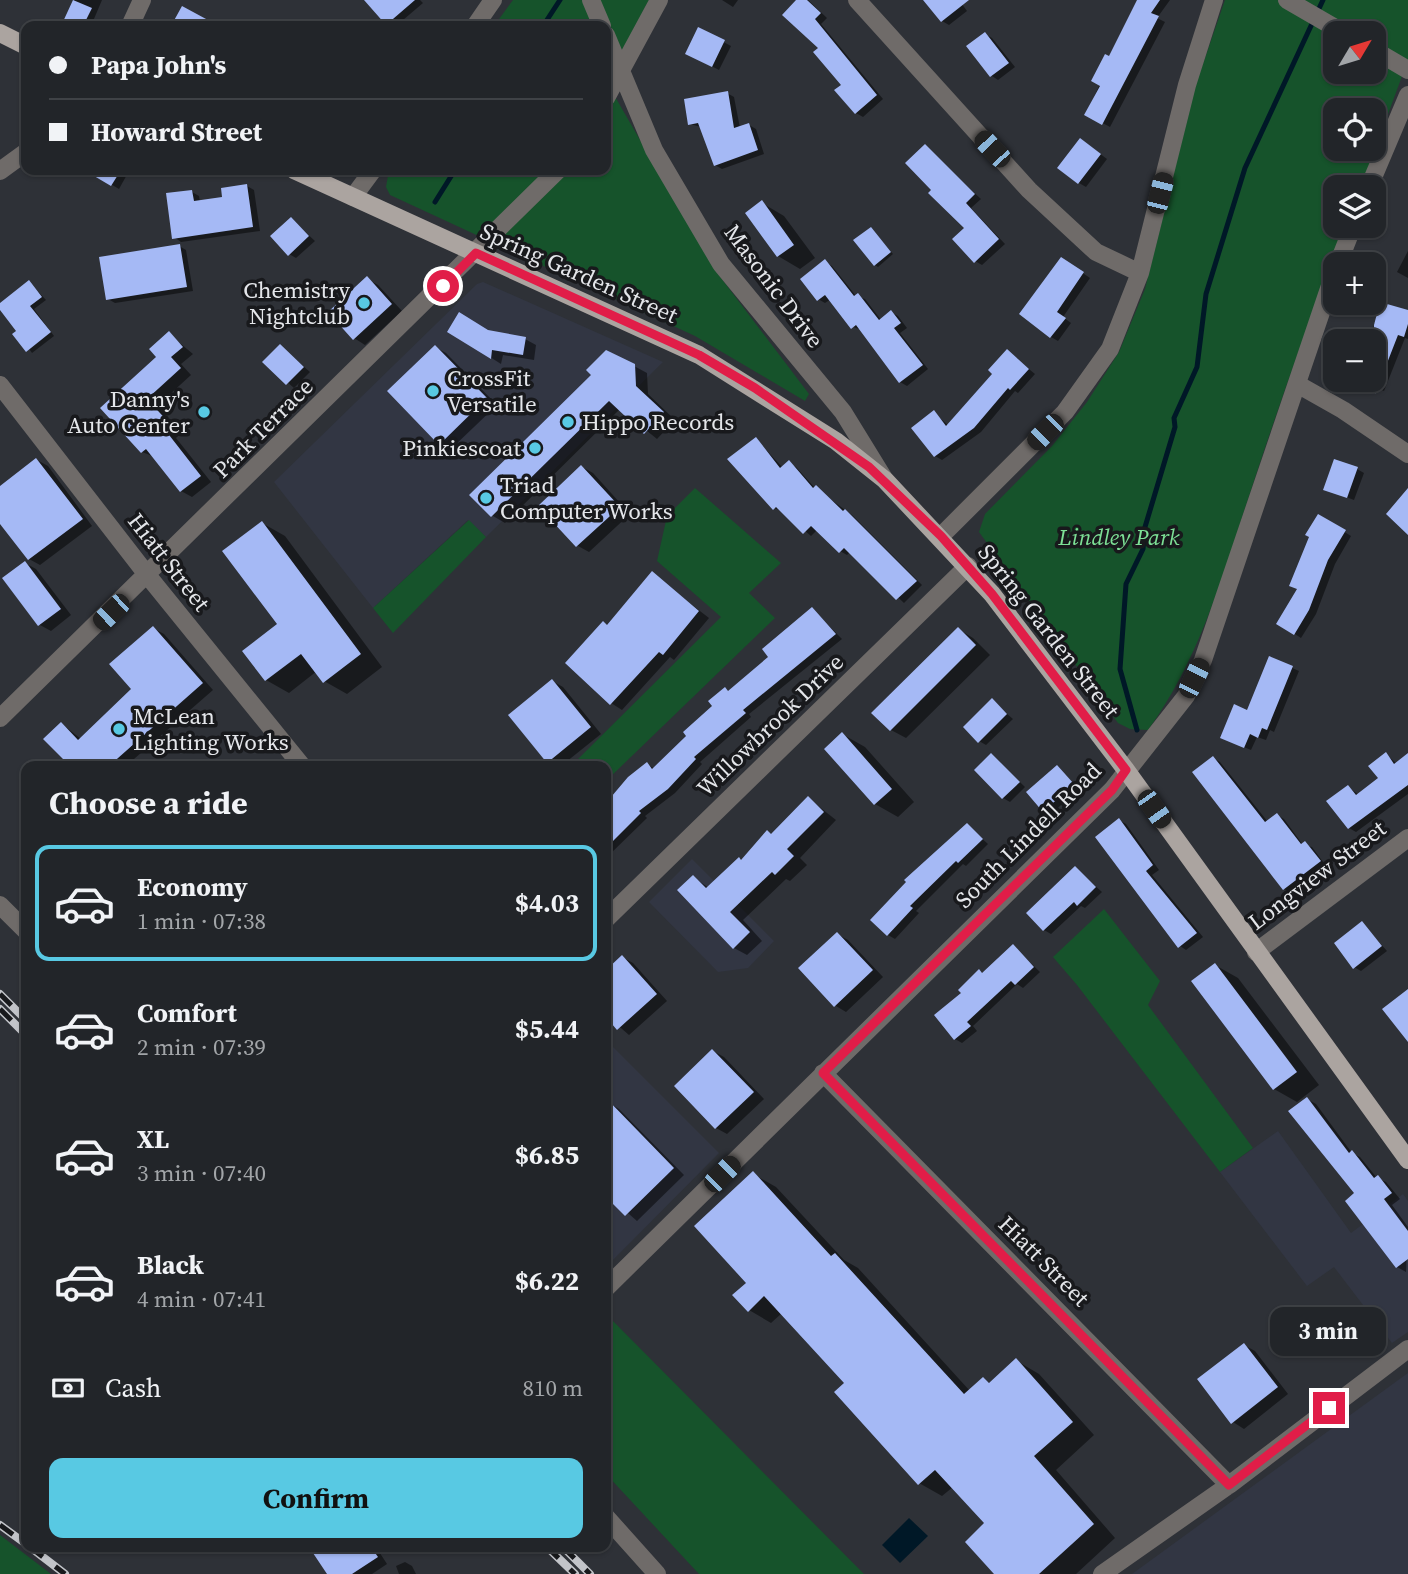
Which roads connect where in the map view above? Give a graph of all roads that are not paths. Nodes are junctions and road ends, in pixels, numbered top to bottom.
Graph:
1 (142, 0) edge
2 (493, 0) edge
3 (591, 0) edge
4 (659, 0) edge
5 (857, 0) edge
6 (1214, 0) edge
7 (1287, 0) edge
8 (132, 21) edge
9 (478, 21) edge
10 (600, 21) edge
11 (1323, 21) edge
12 (0, 33) edge
13 (21, 44) edge
14 (611, 47) edge
15 (1386, 57) edge
16 (1408, 70) edge
17 (621, 71) junction
18 (611, 88) edge
19 (1408, 95) edge
20 (21, 156) edge
21 (0, 171) edge
22 (305, 175) edge
23 (369, 175) edge
24 (553, 175) edge
25 (1374, 175) edge
26 (353, 197) junction
27 (476, 253) junction
28 (1140, 273) junction
29 (1323, 307) edge
30 (1297, 384) junction
31 (0, 385) edge
32 (1408, 454) edge
33 (885, 480) junction
34 (941, 536) junction
35 (968, 566) junction
36 (148, 576) junction
37 (0, 718) edge
38 (298, 761) edge
39 (1126, 770) junction
40 (1408, 838) edge
41 (0, 905) edge
42 (611, 914) edge
43 (21, 926) edge
44 (1256, 952) junction
45 (823, 1073) junction
46 (1408, 1160) edge
47 (611, 1283) edge
48 (1408, 1349) edge
49 (1229, 1485) junction
50 (611, 1523) edge
51 (657, 1574) edge
52 (1102, 1574) edge

1 - 8 street
2 - 9 street
3 - 10 street
4 - 17 street
5 - 28 street
6 - 28 street
7 - 11 street
12 - 13 main road
14 - 17 street, Masonic Drive
15 - 16 street
17 - 18 street
17 - 33 street, Masonic Drive
19 - 25 street
20 - 21 street
22 - 26 main road, Spring Garden Street
23 - 26 street
24 - 27 street, Park Terrace
26 - 27 main road, Spring Garden Street
27 - 33 main road, Spring Garden Street
27 - 36 street, Park Terrace
28 - 34 street
29 - 30 street, South Lindell Road
30 - 32 street
30 - 39 street, South Lindell Road
31 - 36 street, Hiatt Street
33 - 34 main road, Spring Garden Street
34 - 35 main road, Spring Garden Street
35 - 39 main road, Spring Garden Street
35 - 42 street, Willowbrook Drive
36 - 37 street, Park Terrace
36 - 38 street, Hiatt Street
39 - 44 main road, Spring Garden Street
39 - 45 street, South Lindell Road
40 - 44 street, Longview Street
41 - 43 street
44 - 46 main road, Spring Garden Street
45 - 47 street, South Lindell Road
45 - 49 street, Hiatt Street
48 - 49 street
49 - 52 street
50 - 51 street

